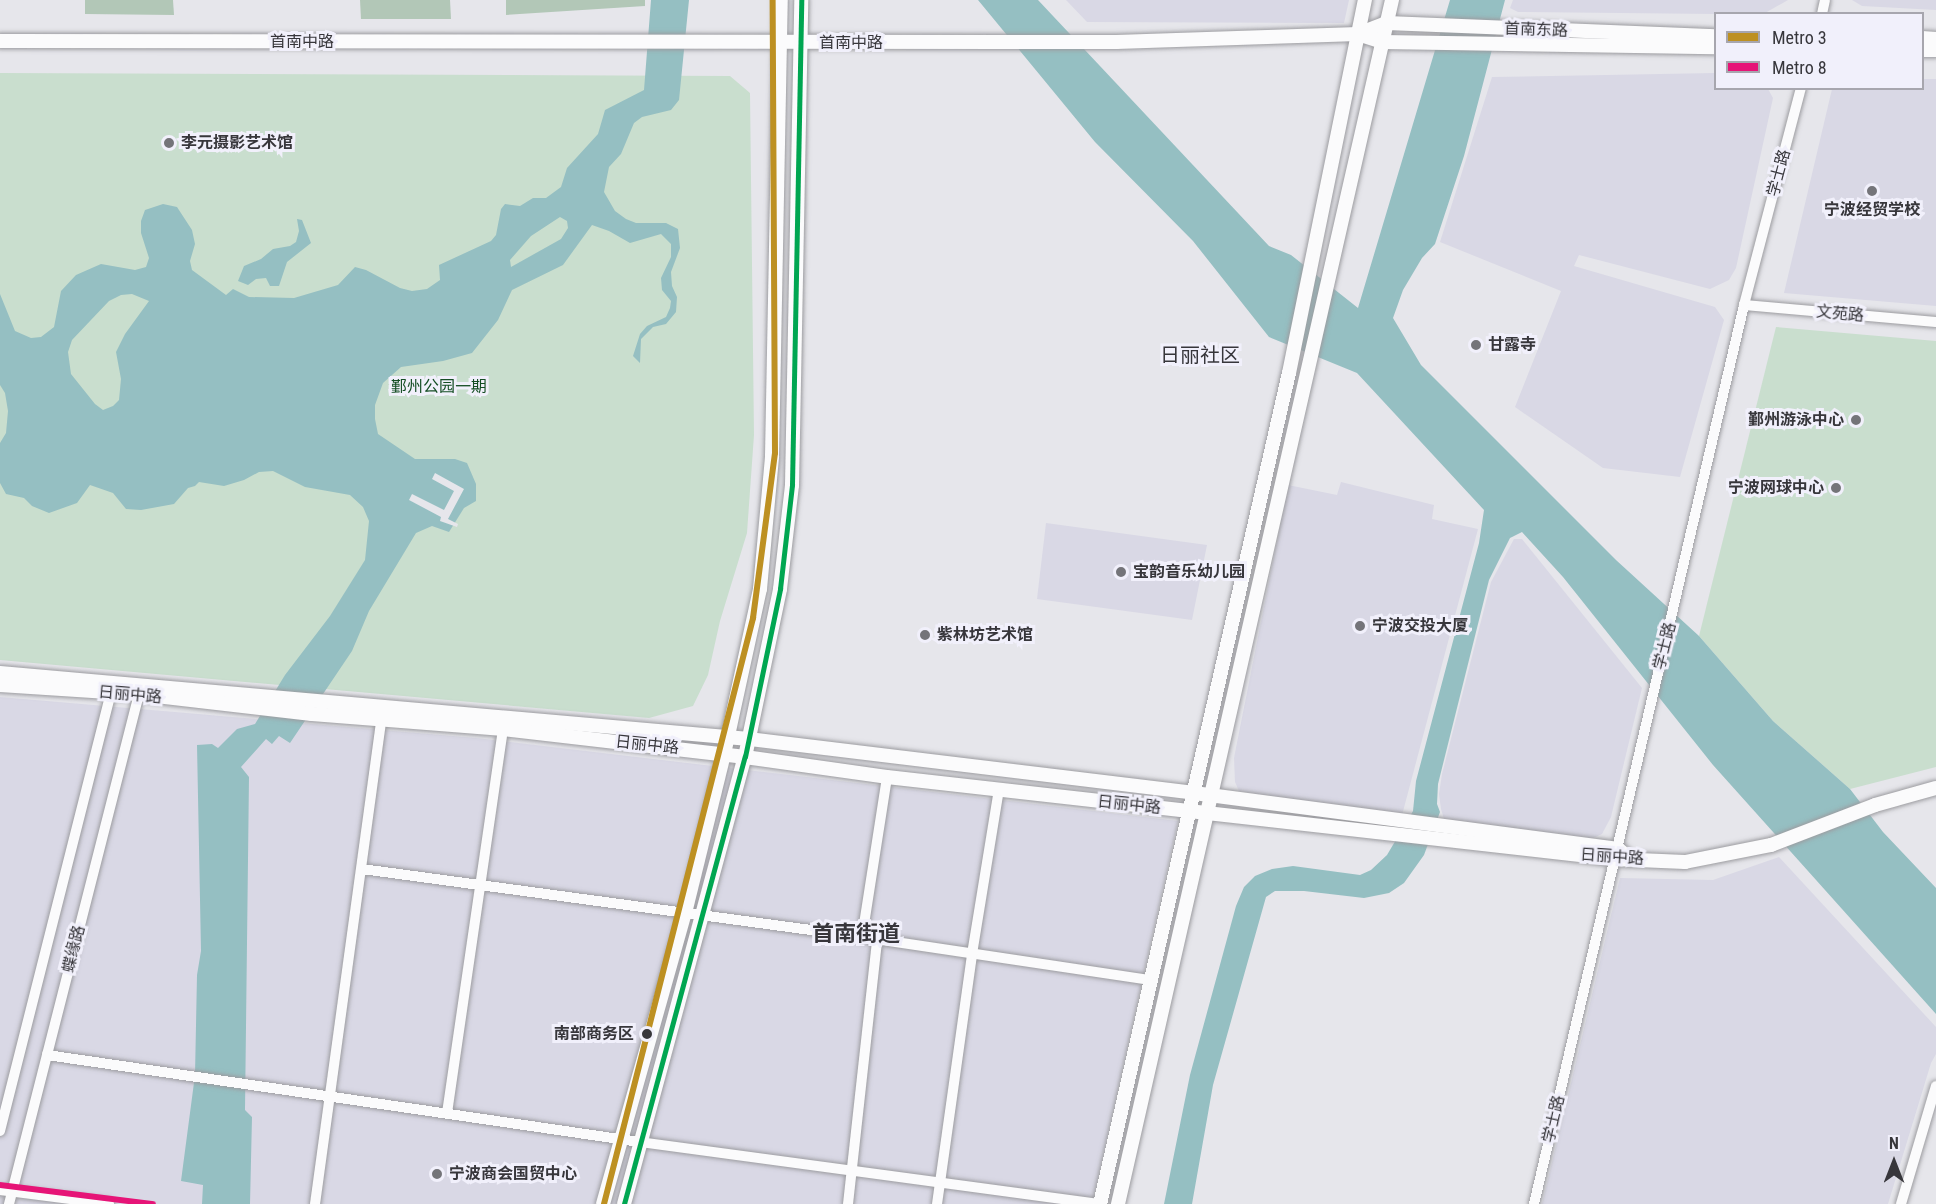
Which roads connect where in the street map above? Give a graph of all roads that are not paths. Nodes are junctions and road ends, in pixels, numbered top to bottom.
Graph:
1 (781, 0) edge
2 (801, 0) edge
3 (1365, 0) edge
4 (1392, 0) edge
5 (1387, 23) junction
6 (1358, 34) junction
7 (1714, 36) edge
8 (0, 41) edge
9 (1383, 42) junction
10 (781, 44) junction
11 (802, 44) junction
12 (1714, 47) edge
13 (1800, 90) edge
14 (1744, 305) junction
15 (1936, 322) edge
16 (0, 674) edge
17 (0, 685) edge
18 (112, 687) junction
19 (139, 694) junction
20 (258, 702) junction
21 (316, 708) junction
22 (382, 718) junction
23 (503, 729) junction
24 (728, 737) junction
25 (749, 739) junction
26 (724, 754) junction
27 (745, 757) junction
28 (887, 777) junction
29 (1936, 788) edge
30 (999, 790) junction
31 (1194, 793) junction
32 (1211, 796) junction
33 (1190, 811) junction
34 (1207, 814) junction
35 (1379, 826) junction
36 (1621, 855) junction
37 (362, 869) junction
38 (480, 885) junction
39 (685, 913) junction
40 (704, 915) junction
41 (862, 937) junction
42 (877, 940) junction
43 (972, 954) junction
44 (1151, 980) junction
45 (47, 1055) junction
46 (1936, 1086) edge
47 (331, 1096) junction
48 (447, 1113) junction
49 (0, 1131) edge
50 (621, 1140) junction
51 (640, 1143) junction
52 (852, 1171) junction
53 (939, 1183) junction
54 (0, 1190) edge
55 (12, 1191) junction
56 (9, 1204) edge
57 (109, 1204) edge
58 (315, 1204) edge
59 (603, 1204) edge
60 (624, 1204) edge
61 (848, 1204) edge
62 (937, 1204) edge
63 (1098, 1204) edge
64 (1118, 1204) edge
65 (1534, 1204) edge
66 (1901, 1204) edge

1 - 10 main road
2 - 11 main road
3 - 6 main road
4 - 5 main road
5 - 6 main road, 首南东路
5 - 7 main road, 首南东路
5 - 9 main road
6 - 9 main road
6 - 11 main road, 首南中路
6 - 31 main road
8 - 10 main road, 首南中路
9 - 12 main road, 首南东路
9 - 32 main road
10 - 11 main road, 首南中路
10 - 24 main road
11 - 25 main road
13 - 14 street, 学士路
14 - 15 street, 文苑路
14 - 36 street, 学士路
16 - 18 main road, 日丽中路
17 - 18 main road, 日丽中路
18 - 19 main road, 日丽中路
18 - 20 main road
18 - 49 street, 蝶缘路
19 - 20 main road, 日丽中路
19 - 45 street, 蝶缘路
20 - 21 main road
21 - 22 main road, 日丽中路
21 - 24 main road, 日丽中路
22 - 23 main road, 日丽中路
22 - 37 street
23 - 26 main road, 日丽中路
23 - 38 street
24 - 25 main road, 日丽中路
24 - 26 main road
25 - 27 main road
25 - 31 main road, 日丽中路
26 - 27 main road, 日丽中路
26 - 39 main road
27 - 28 main road, 日丽中路
27 - 40 main road
28 - 30 main road, 日丽中路
28 - 41 street
29 - 36 main road, 日丽中路
30 - 33 main road, 日丽中路
30 - 43 street
31 - 32 main road, 日丽中路
31 - 33 main road
32 - 34 main road
32 - 35 main road, 日丽中路
33 - 34 main road, 日丽中路
33 - 44 main road
34 - 35 main road, 日丽中路
34 - 64 main road
35 - 36 main road, 日丽中路
36 - 65 street, 学士路
37 - 38 street
37 - 47 street
38 - 39 street
38 - 48 street
39 - 40 street
39 - 50 main road
40 - 41 street
40 - 51 main road
41 - 42 street
42 - 43 street
42 - 52 street
43 - 44 street
43 - 53 street
44 - 63 main road
45 - 47 street
45 - 55 street, 蝶缘路
46 - 66 street
47 - 48 street
47 - 58 street
48 - 50 street
50 - 51 street
50 - 59 main road
51 - 52 street
51 - 60 main road
52 - 53 street
52 - 61 street
53 - 62 street
53 - 63 street
54 - 55 street
55 - 56 street, 蝶缘路
55 - 57 street

